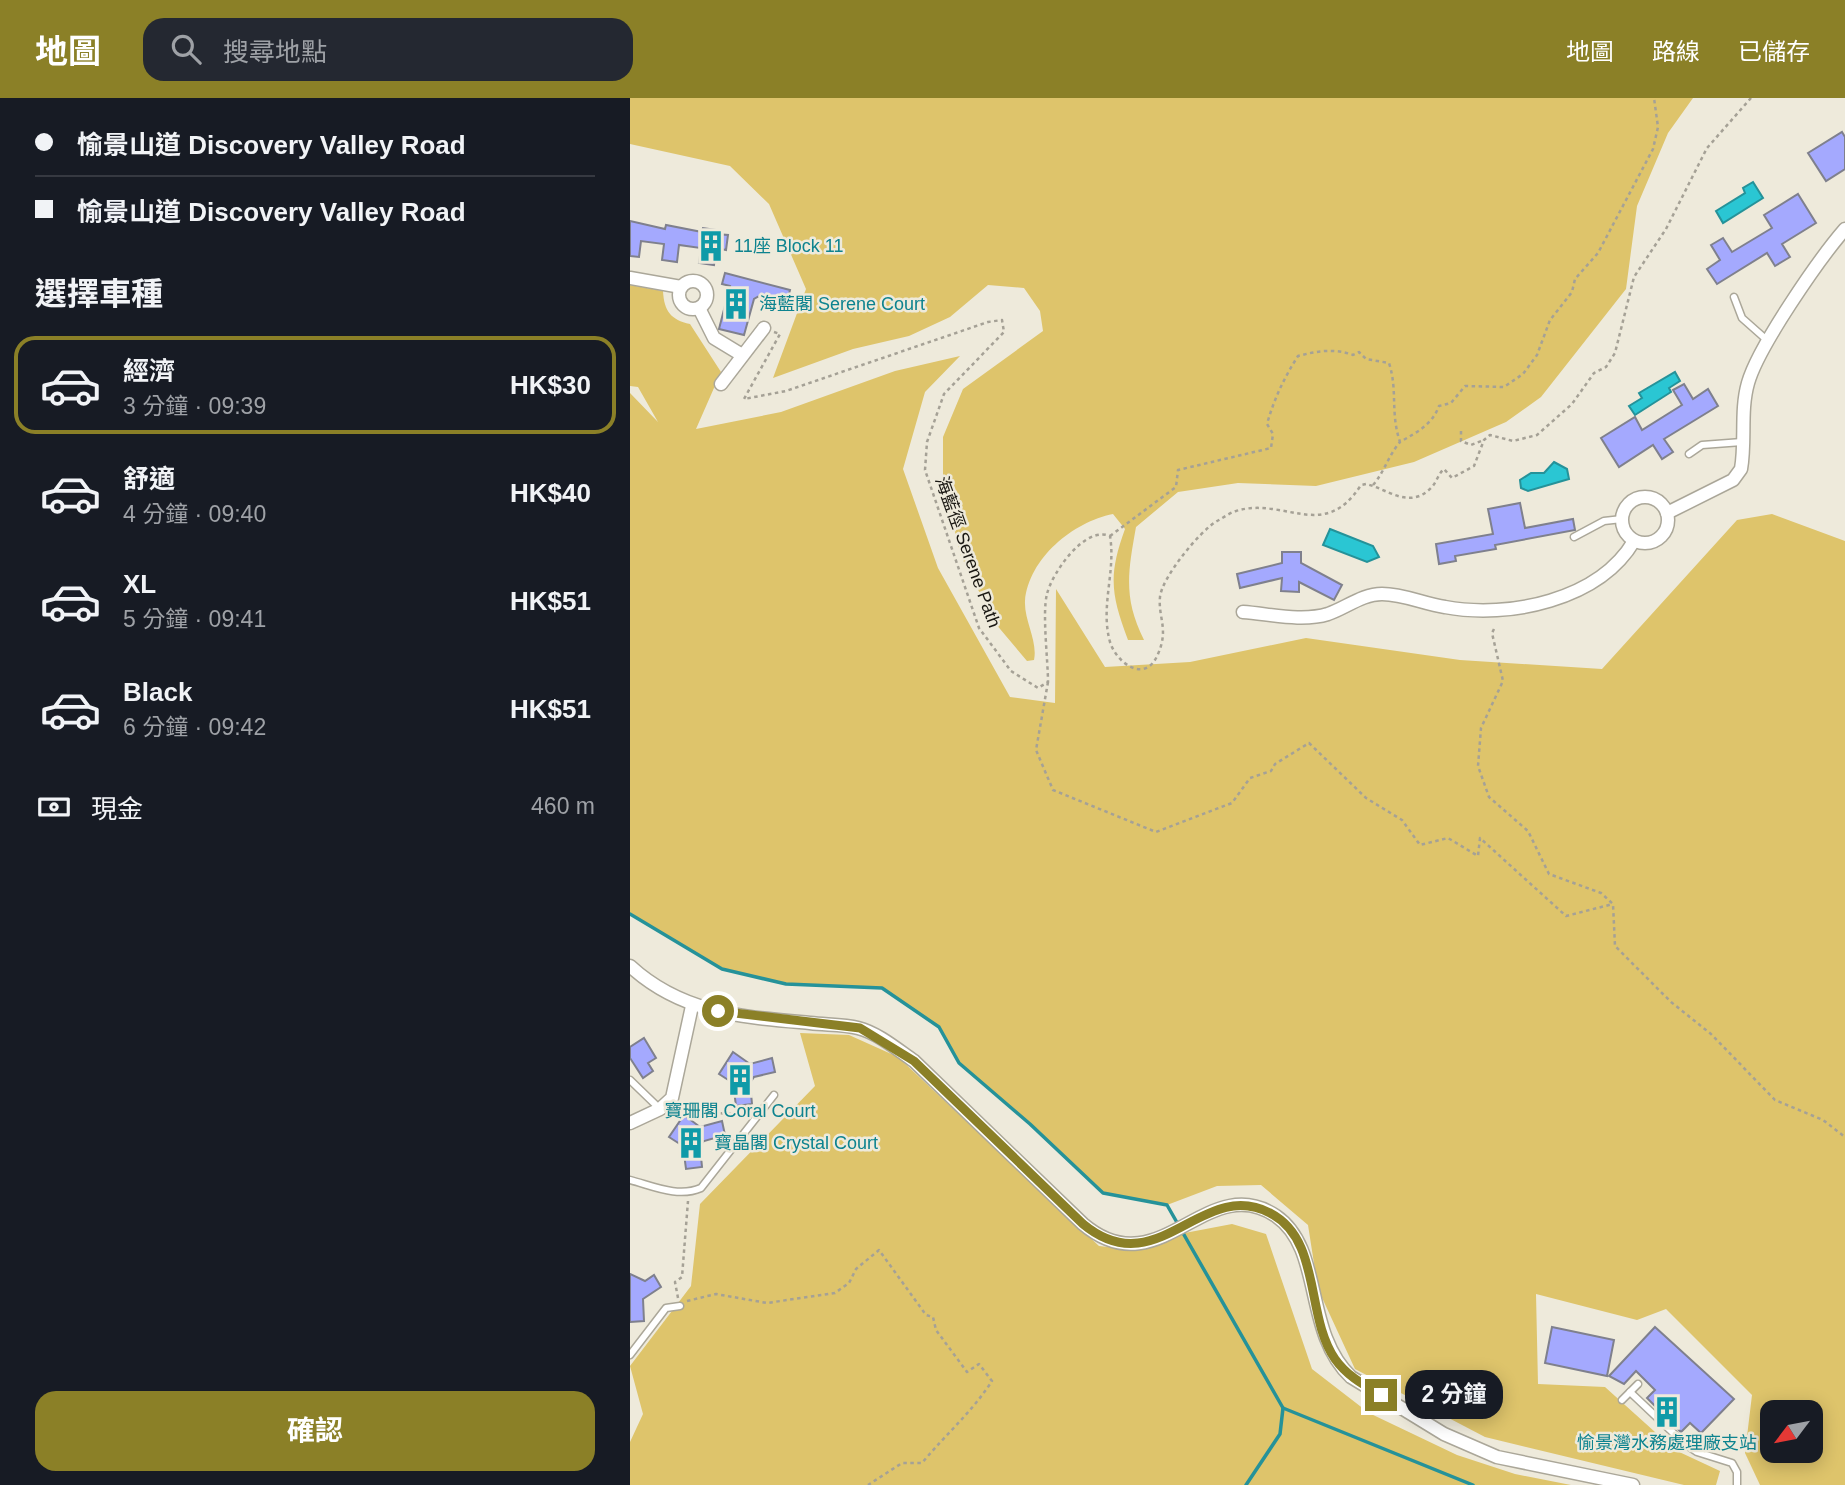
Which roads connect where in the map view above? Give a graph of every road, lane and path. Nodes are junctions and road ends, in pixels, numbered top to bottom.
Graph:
1 (1654, 98) edge
2 (1751, 98) edge
3 (1845, 229) edge
4 (630, 278) edge
5 (681, 287) junction
6 (1734, 297) dead end
7 (699, 308) junction
8 (764, 328) dead end
9 (780, 334) dead end
10 (1769, 342) junction
11 (742, 355) junction
12 (721, 384) dead end
13 (1461, 431) dead end
14 (1484, 440) junction
15 (1400, 442) junction
16 (1744, 442) junction
17 (1689, 454) dead end
18 (1373, 485) junction
19 (1667, 513) junction
20 (1622, 519) junction
21 (1110, 536) junction
22 (1574, 537) dead end
23 (1634, 541) junction
24 (1243, 612) dead end
25 (1494, 629) dead end
26 (1048, 682) junction
27 (1613, 904) junction
28 (630, 967) edge
29 (692, 1006) junction
30 (630, 1080) edge
31 (774, 1095) dead end
32 (672, 1098) junction
33 (660, 1109) junction
34 (760, 1115) junction
35 (630, 1123) edge
36 (1845, 1138) edge
37 (630, 1180) edge
38 (689, 1194) junction
39 (680, 1306) junction
40 (630, 1355) edge
41 (1638, 1384) dead end
42 (1630, 1392) junction
43 (1622, 1401) dead end
44 (869, 1485) edge
45 (1633, 1485) edge
46 (1737, 1485) edge

1 - 15 path
2 - 14 path
3 - 10 street
4 - 5 street
5 - 7 street
5 - 7 street
6 - 10 lane
7 - 11 street
8 - 11 street
9 - 26 path, 海藍徑 Serene Path
10 - 16 street
11 - 12 street
13 - 14 path
14 - 18 path
15 - 18 path
15 - 21 path
16 - 17 lane
16 - 19 street
18 - 21 path
19 - 20 street
19 - 23 street
20 - 22 lane
20 - 23 street
21 - 26 path
23 - 24 street
25 - 27 path
26 - 27 path
27 - 36 path
28 - 29 street
29 - 32 street
29 - 45 street
30 - 33 lane
31 - 34 lane
32 - 33 street
32 - 34 path
33 - 35 street
34 - 38 lane
37 - 38 lane
38 - 39 path
39 - 40 lane
39 - 44 path
41 - 42 lane
42 - 43 lane
42 - 46 lane

